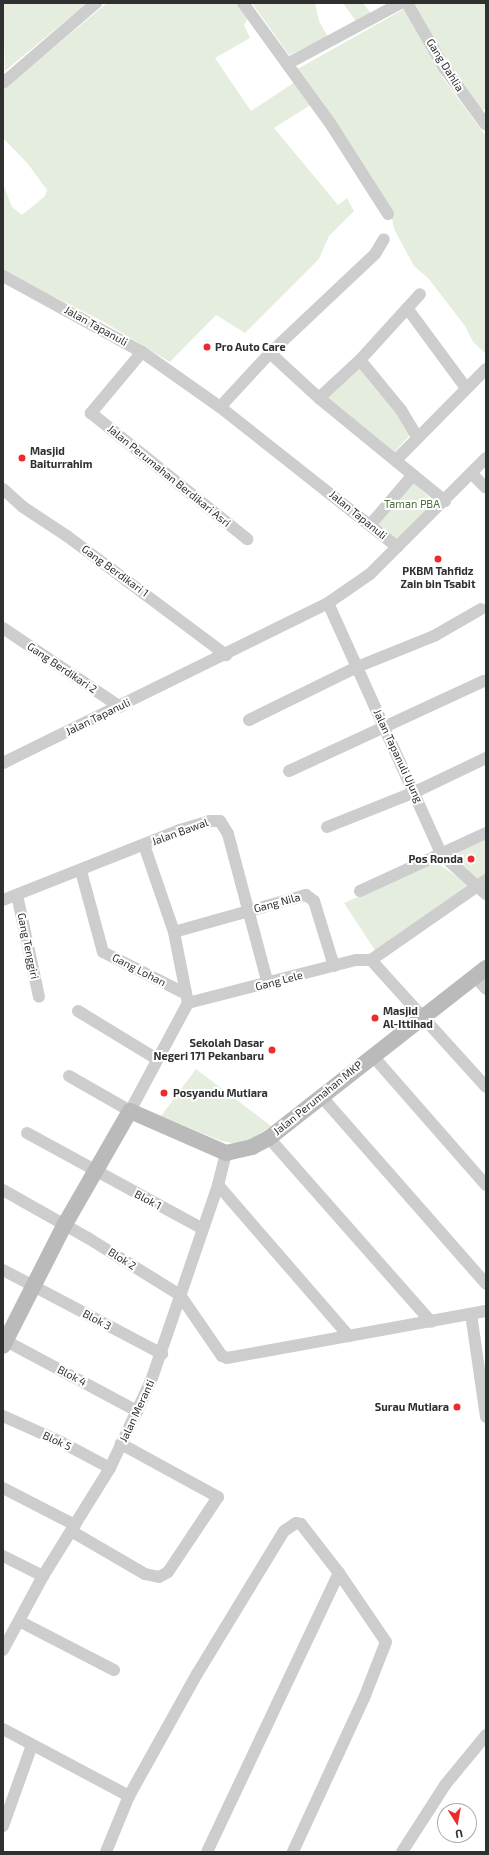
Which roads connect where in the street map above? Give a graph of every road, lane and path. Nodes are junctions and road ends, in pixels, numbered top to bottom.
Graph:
1 (96, 3) edge
2 (243, 3) edge
3 (401, 3) edge
4 (407, 3) edge
5 (287, 64) junction
6 (4, 81) edge
7 (486, 125) edge
8 (388, 214) dead end
9 (384, 239) dead end
10 (3, 276) edge
11 (420, 294) dead end
12 (407, 308) junction
13 (142, 352) junction
14 (270, 353) junction
15 (360, 360) junction
16 (486, 368) edge
17 (466, 388) junction
18 (319, 398) junction
19 (220, 407) junction
20 (417, 437) junction
21 (486, 458) edge
22 (396, 460) junction
23 (471, 473) junction
24 (412, 476) junction
25 (486, 488) edge
26 (3, 489) edge
27 (445, 501) junction
28 (370, 525) junction
29 (247, 538) dead end
30 (397, 547) junction
31 (328, 603) junction
32 (481, 609) dead end
33 (3, 628) edge
34 (226, 655) junction
35 (357, 667) junction
36 (484, 681) dead end
37 (120, 707) junction
38 (249, 720) dead end
39 (384, 727) junction
40 (486, 758) edge
41 (3, 763) edge
42 (289, 771) dead end
43 (415, 792) junction
44 (327, 827) dead end
45 (486, 833) edge
46 (144, 845) junction
47 (442, 855) junction
48 (81, 871) junction
49 (483, 887) edge
50 (360, 891) dead end
51 (17, 895) junction
52 (3, 900) edge
53 (247, 911) junction
54 (174, 932) junction
55 (370, 960) junction
56 (334, 966) junction
57 (481, 973) edge
58 (268, 984) junction
59 (486, 989) edge
60 (39, 997) dead end
61 (187, 998) junction
62 (78, 1010) dead end
63 (422, 1016) junction
64 (372, 1055) junction
65 (157, 1059) junction
66 (69, 1076) dead end
67 (486, 1087) edge
68 (321, 1096) junction
69 (130, 1111) junction
70 (27, 1133) dead end
71 (269, 1138) junction
72 (226, 1153) junction
73 (94, 1171) junction
74 (218, 1185) junction
75 (486, 1185) edge
76 (3, 1190) edge
77 (65, 1224) junction
78 (203, 1229) junction
79 (3, 1270) edge
80 (486, 1284) edge
81 (33, 1285) junction
82 (180, 1295) junction
83 (486, 1311) edge
84 (471, 1314) junction
85 (431, 1322) junction
86 (349, 1336) junction
87 (4, 1344) edge
88 (162, 1354) junction
89 (137, 1411) junction
90 (3, 1416) edge
91 (486, 1417) edge
92 (121, 1444) junction
93 (110, 1468) junction
94 (3, 1488) edge
95 (73, 1528) junction
96 (3, 1556) edge
97 (339, 1573) junction
98 (43, 1576) junction
99 (19, 1621) junction
100 (7, 1634) edge
101 (3, 1650) edge
102 (114, 1670) dead end
103 (3, 1729) edge
104 (486, 1735) edge
105 (32, 1745) junction
106 (129, 1796) junction
107 (3, 1826) edge
108 (106, 1852) edge
109 (207, 1852) edge
110 (293, 1852) edge
111 (402, 1852) edge

1 - 6 street
2 - 5 street
3 - 5 street
4 - 7 street, Gang Dahlia
5 - 8 street
9 - 14 street
10 - 13 street, Jalan Tapanuli
11 - 12 street
12 - 15 street
12 - 17 street
13 - 19 street, Jalan Tapanuli
13 - 29 street, Jalan Perumahan Berdikari Asri
14 - 18 street
14 - 19 street
15 - 18 street
15 - 20 street
16 - 17 street
17 - 20 street
18 - 22 street
19 - 28 street, Jalan Tapanuli
20 - 22 street
21 - 23 street
22 - 24 street
23 - 25 street
23 - 27 street
24 - 27 street
24 - 28 street
26 - 34 street, Gang Berdikari 1
27 - 30 street
28 - 30 street, Jalan Tapanuli
30 - 31 street, Jalan Tapanuli
31 - 34 street, Jalan Tapanuli
31 - 35 street, Jalan Tapanuli Ujung
32 - 35 street
33 - 37 street, Gang Berdikari 2
34 - 37 street, Jalan Tapanuli
35 - 38 street
35 - 39 street, Jalan Tapanuli Ujung
36 - 39 street
37 - 41 street, Jalan Tapanuli
39 - 42 street
39 - 43 street, Jalan Tapanuli Ujung
40 - 43 street
43 - 44 street
43 - 47 street, Jalan Tapanuli Ujung
45 - 47 street
46 - 48 street, Jalan Bawal
46 - 53 street, Jalan Bawal
46 - 54 street
47 - 49 street, Jalan Tapanuli Ujung
47 - 50 street
48 - 51 street, Jalan Bawal
48 - 61 street, Gang Lohan
49 - 55 street
51 - 52 street, Jalan Bawal
51 - 60 street, Gang Tenggiri
53 - 54 street, Gang Nila
53 - 56 street, Gang Nila
53 - 58 street, Jalan Bawal
54 - 61 street
55 - 56 street, Gang Lele
55 - 63 street
56 - 58 street, Gang Lele
57 - 59 street
57 - 63 street, Jalan Perumahan MKP
58 - 61 street, Gang Lele
61 - 65 street
62 - 65 street
63 - 64 street, Jalan Perumahan MKP
63 - 67 street
64 - 68 street, Jalan Perumahan MKP
64 - 75 street
65 - 69 street
66 - 69 street
68 - 71 street, Jalan Perumahan MKP
68 - 80 street
69 - 72 street
69 - 73 street
70 - 73 street, Blok 1
71 - 72 street, Jalan Perumahan MKP
71 - 85 street
72 - 74 street, Jalan Meranti
73 - 77 street
73 - 78 street, Blok 1
74 - 78 street, Jalan Meranti
74 - 86 street
76 - 77 street, Blok 2
77 - 81 street
77 - 82 street, Blok 2
78 - 82 street, Jalan Meranti
79 - 81 street, Blok 3
81 - 87 street
81 - 88 street, Blok 3
82 - 86 street
82 - 88 street, Jalan Meranti
83 - 84 street
84 - 85 street
84 - 91 street
85 - 86 street
87 - 89 street, Blok 4
88 - 89 street, Jalan Meranti
89 - 92 street, Jalan Meranti
90 - 93 street, Blok 5
92 - 93 street, Jalan Meranti
92 - 95 street
93 - 95 street, Jalan Meranti
94 - 95 street
95 - 98 street, Jalan Meranti
96 - 98 street
97 - 106 street
97 - 109 street
97 - 110 street
98 - 99 street, Jalan Meranti
99 - 100 street, Jalan Meranti
99 - 102 street
100 - 101 street, Jalan Meranti
103 - 105 street
104 - 111 street
105 - 106 street
105 - 107 street
106 - 108 street

